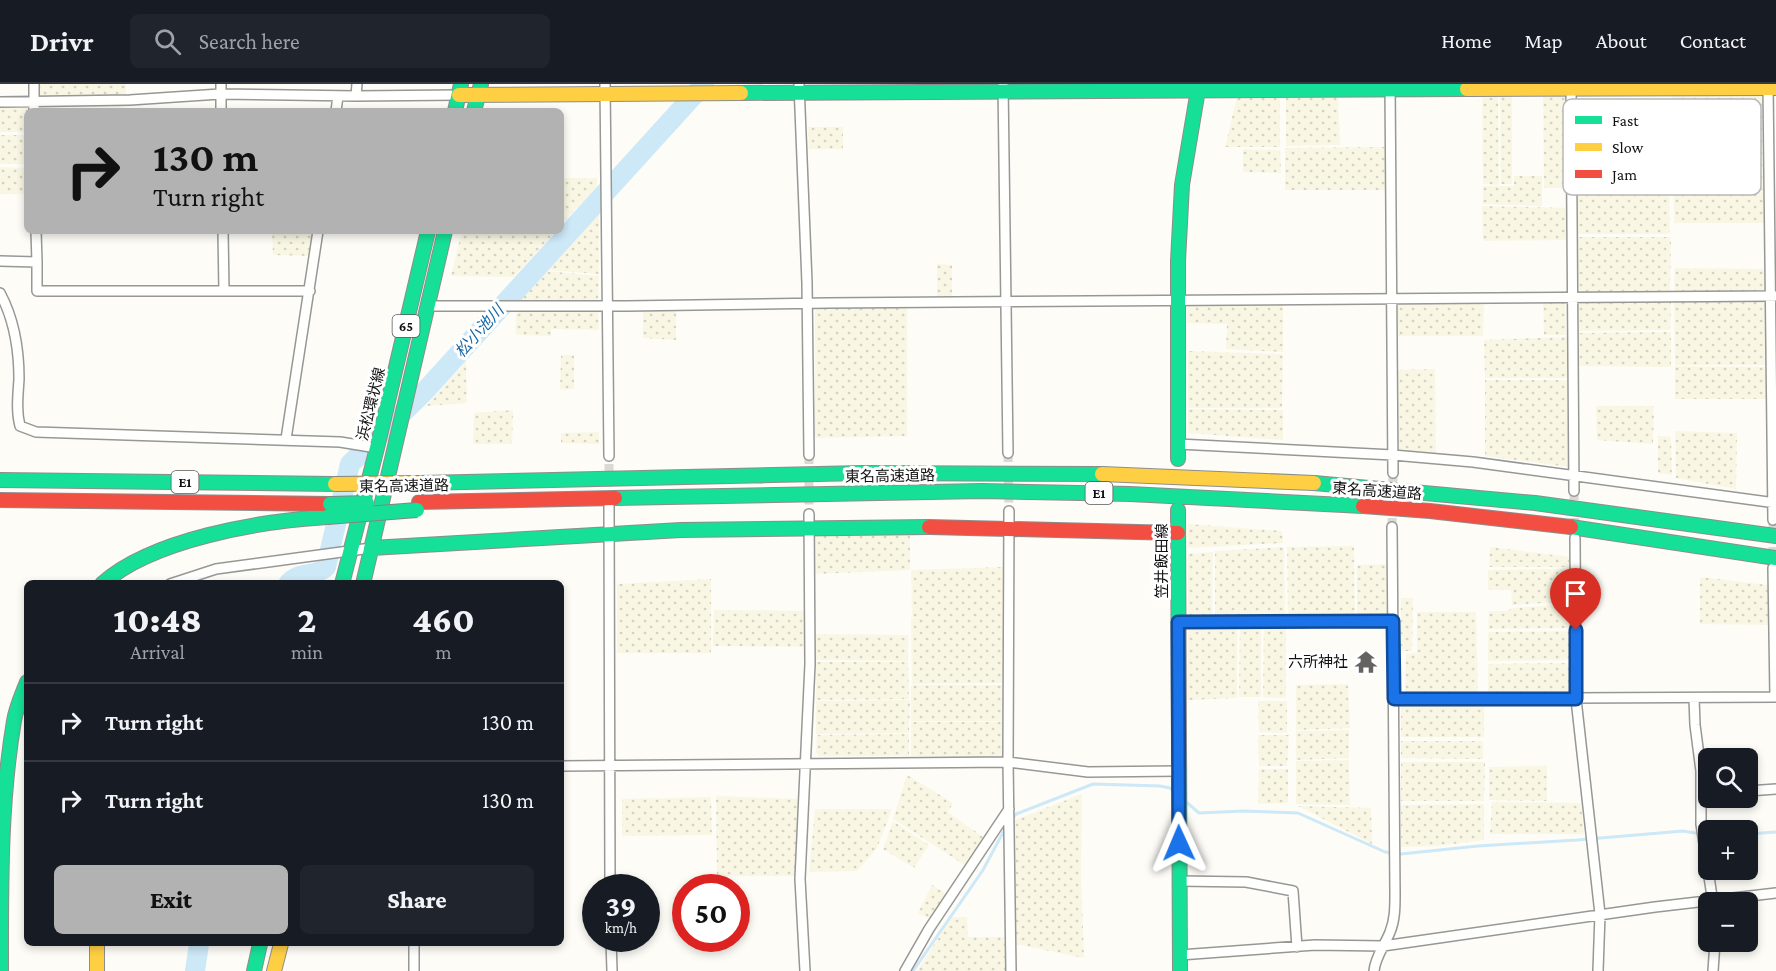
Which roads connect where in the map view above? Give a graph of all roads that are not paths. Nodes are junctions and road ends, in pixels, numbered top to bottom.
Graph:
1 (34, 84) edge
2 (357, 84) edge
3 (1571, 86) edge
4 (1771, 86) edge
5 (1199, 87) edge
6 (1390, 87) edge
7 (800, 88) edge
8 (1003, 88) edge
9 (221, 89) edge
10 (710, 89) edge
11 (460, 90) edge
12 (479, 90) edge
13 (605, 90) edge
14 (684, 91) edge
15 (338, 96) junction
16 (356, 96) junction
17 (0, 102) edge
18 (34, 107) edge
19 (221, 108) edge
20 (336, 108) edge
21 (456, 108) edge
22 (475, 108) edge
23 (1572, 195) edge
24 (36, 234) edge
25 (223, 234) edge
26 (318, 234) edge
27 (427, 234) edge
28 (444, 234) edge
29 (0, 261) edge
30 (37, 262) junction
31 (224, 291) junction
32 (310, 291) junction
33 (0, 293) edge
34 (1774, 296) edge
35 (1573, 298) junction
36 (1392, 299) junction
37 (1179, 301) junction
38 (1006, 302) junction
39 (808, 304) junction
40 (426, 306) junction
41 (608, 306) junction
42 (286, 439) junction
43 (1178, 444) junction
44 (1008, 453) tunnel mouth
45 (376, 454) junction
46 (1393, 454) junction
47 (809, 455) tunnel mouth
48 (609, 456) tunnel mouth
49 (1178, 459) dead end
50 (1394, 473) tunnel mouth
51 (1575, 474) junction
52 (0, 480) edge
53 (1574, 491) tunnel mouth
54 (0, 500) edge
55 (1774, 503) edge
56 (609, 506) tunnel mouth
57 (328, 510) junction
58 (1178, 510) dead end
59 (1009, 511) tunnel mouth
60 (809, 520) junction
61 (1773, 520) dead end
62 (1009, 527) junction
63 (1392, 527) tunnel mouth
64 (608, 533) junction
65 (1178, 533) junction
66 (1776, 536) edge
67 (1575, 538) tunnel mouth
68 (371, 548) junction
69 (343, 553) junction
70 (1775, 563) edge
71 (106, 580) edge
72 (182, 580) edge
73 (342, 580) edge
74 (364, 580) edge
75 (1393, 621) junction
76 (1178, 622) junction
77 (24, 691) edge
78 (1775, 697) edge
79 (1694, 698) junction
80 (1394, 699) junction
81 (1576, 699) junction
82 (1700, 748) edge
83 (1008, 762) junction
84 (806, 764) junction
85 (609, 765) junction
86 (564, 766) edge
87 (1178, 771) junction
88 (1776, 789) edge
89 (1758, 790) edge
90 (1703, 808) edge
91 (1009, 810) junction
92 (0, 870) edge
93 (610, 874) edge
94 (1179, 881) junction
95 (1712, 892) edge
96 (1776, 893) edge
97 (1758, 895) edge
98 (1698, 903) edge
99 (2, 904) edge
100 (1600, 914) junction
101 (97, 946) edge
102 (260, 946) edge
103 (280, 946) edge
104 (414, 946) edge
105 (1383, 946) junction
106 (1297, 947) junction
107 (611, 952) edge
108 (1714, 952) edge
109 (1180, 955) junction
110 (1, 971) edge
111 (97, 971) edge
112 (254, 971) edge
113 (274, 971) edge
114 (414, 971) edge
115 (612, 971) edge
116 (805, 971) edge
117 (905, 971) edge
118 (1011, 971) edge
119 (1180, 971) edge
120 (1374, 971) edge
121 (1598, 971) edge
122 (1713, 971) edge

1 - 18 street
2 - 16 street
3 - 4 main road
3 - 6 main road
4 - 34 street
5 - 6 main road
5 - 8 main road
5 - 37 main road
6 - 36 street
7 - 8 main road
7 - 10 main road
7 - 39 street
8 - 38 street
9 - 15 street
9 - 18 street
9 - 19 street
10 - 14 main road
11 - 12 main road
11 - 16 street
11 - 21 main road
12 - 13 main road
12 - 22 main road
13 - 14 main road
13 - 41 street
15 - 16 street
15 - 20 street
17 - 18 street
23 - 35 street
24 - 30 street
25 - 31 street
26 - 32 street
27 - 45 main road, 浜松環状線 / 65
28 - 40 main road, 65
29 - 30 street
30 - 31 street
31 - 32 street
32 - 42 street
33 - 42 street
34 - 35 street
34 - 55 street
35 - 36 street
35 - 51 street
36 - 37 street
36 - 46 street
37 - 38 street
37 - 43 main road
38 - 39 street
38 - 44 street
39 - 41 street
39 - 47 street
40 - 41 street
40 - 68 main road, 65
41 - 48 street
42 - 45 street
43 - 46 street
43 - 49 main road
45 - 69 main road, 浜松環状線 / 65
46 - 50 street
46 - 51 street
51 - 53 street
51 - 55 street
52 - 66 main road, 東名高速道路 / E1, bridge
54 - 57 main road, 東名高速道路 / E1
55 - 61 street
56 - 64 street
57 - 70 main road, 東名高速道路 / E1, bridge
57 - 71 main road
58 - 65 main road, 笠井飯田線
59 - 62 street
60 - 62 main road
60 - 64 main road
60 - 84 street
62 - 65 main road
62 - 83 street
63 - 75 street
64 - 68 main road
64 - 85 street
65 - 76 main road, 笠井飯田線
67 - 81 street
68 - 69 street
68 - 74 main road, 65
69 - 72 street
69 - 73 main road, 浜松環状線 / 65
70 - 78 street
75 - 76 street
75 - 80 street
76 - 87 main road, 笠井飯田線
77 - 99 main road
78 - 79 street
79 - 81 street
79 - 82 street
80 - 81 street
80 - 105 street
81 - 100 street
83 - 84 street
83 - 87 street
83 - 91 street
84 - 85 street
84 - 116 street
85 - 86 street
85 - 93 street
87 - 94 main road, 笠井飯田線
88 - 89 street
90 - 95 street
91 - 117 street
91 - 118 street
92 - 99 main road
94 - 106 street
94 - 109 main road, 笠井飯田線
96 - 97 street
98 - 100 street
99 - 110 main road
100 - 105 street
100 - 121 street
101 - 111 main road
102 - 112 main road
103 - 113 main road
104 - 114 street
105 - 106 street
105 - 120 street
106 - 109 street
107 - 115 street
108 - 122 street
109 - 119 main road, 笠井飯田線

